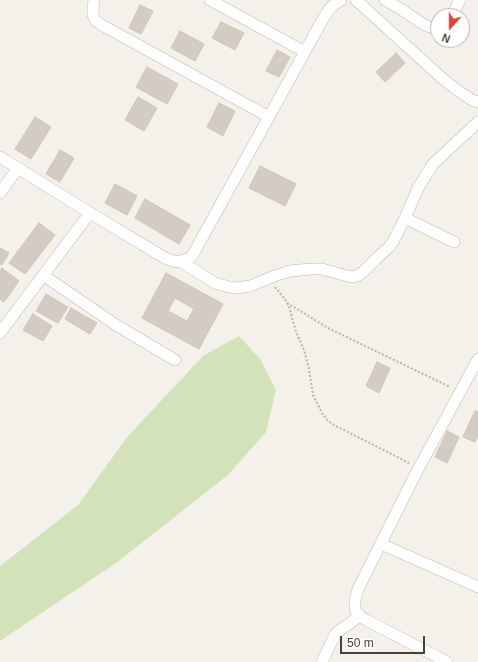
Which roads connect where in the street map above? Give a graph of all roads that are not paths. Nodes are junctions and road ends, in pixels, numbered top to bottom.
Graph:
1 (94, 0) edge
2 (210, 0) edge
3 (341, 0) edge
4 (356, 0) edge
5 (385, 0) edge
6 (430, 27) edge
7 (305, 52) junction
8 (478, 102) edge
9 (269, 117) junction
10 (478, 122) edge
11 (0, 157) edge
12 (18, 168) junction
13 (0, 194) edge
14 (90, 213) junction
15 (405, 218) junction
16 (454, 242) dead end
17 (180, 261) junction
18 (43, 275) junction
19 (0, 333) edge
20 (478, 358) edge
21 (175, 360) dead end
22 (381, 544) junction
23 (478, 588) edge
24 (360, 616) junction
25 (322, 662) edge
26 (447, 662) edge

1 - 9 street
2 - 7 street
3 - 7 street
4 - 8 street
5 - 6 street
7 - 9 street
9 - 17 street
10 - 15 street
11 - 12 street
12 - 13 street
12 - 14 street
14 - 17 street
14 - 18 street
15 - 16 street
15 - 17 street
18 - 19 street
18 - 21 street
20 - 22 street
22 - 23 street
22 - 24 street
24 - 25 street
24 - 26 street

